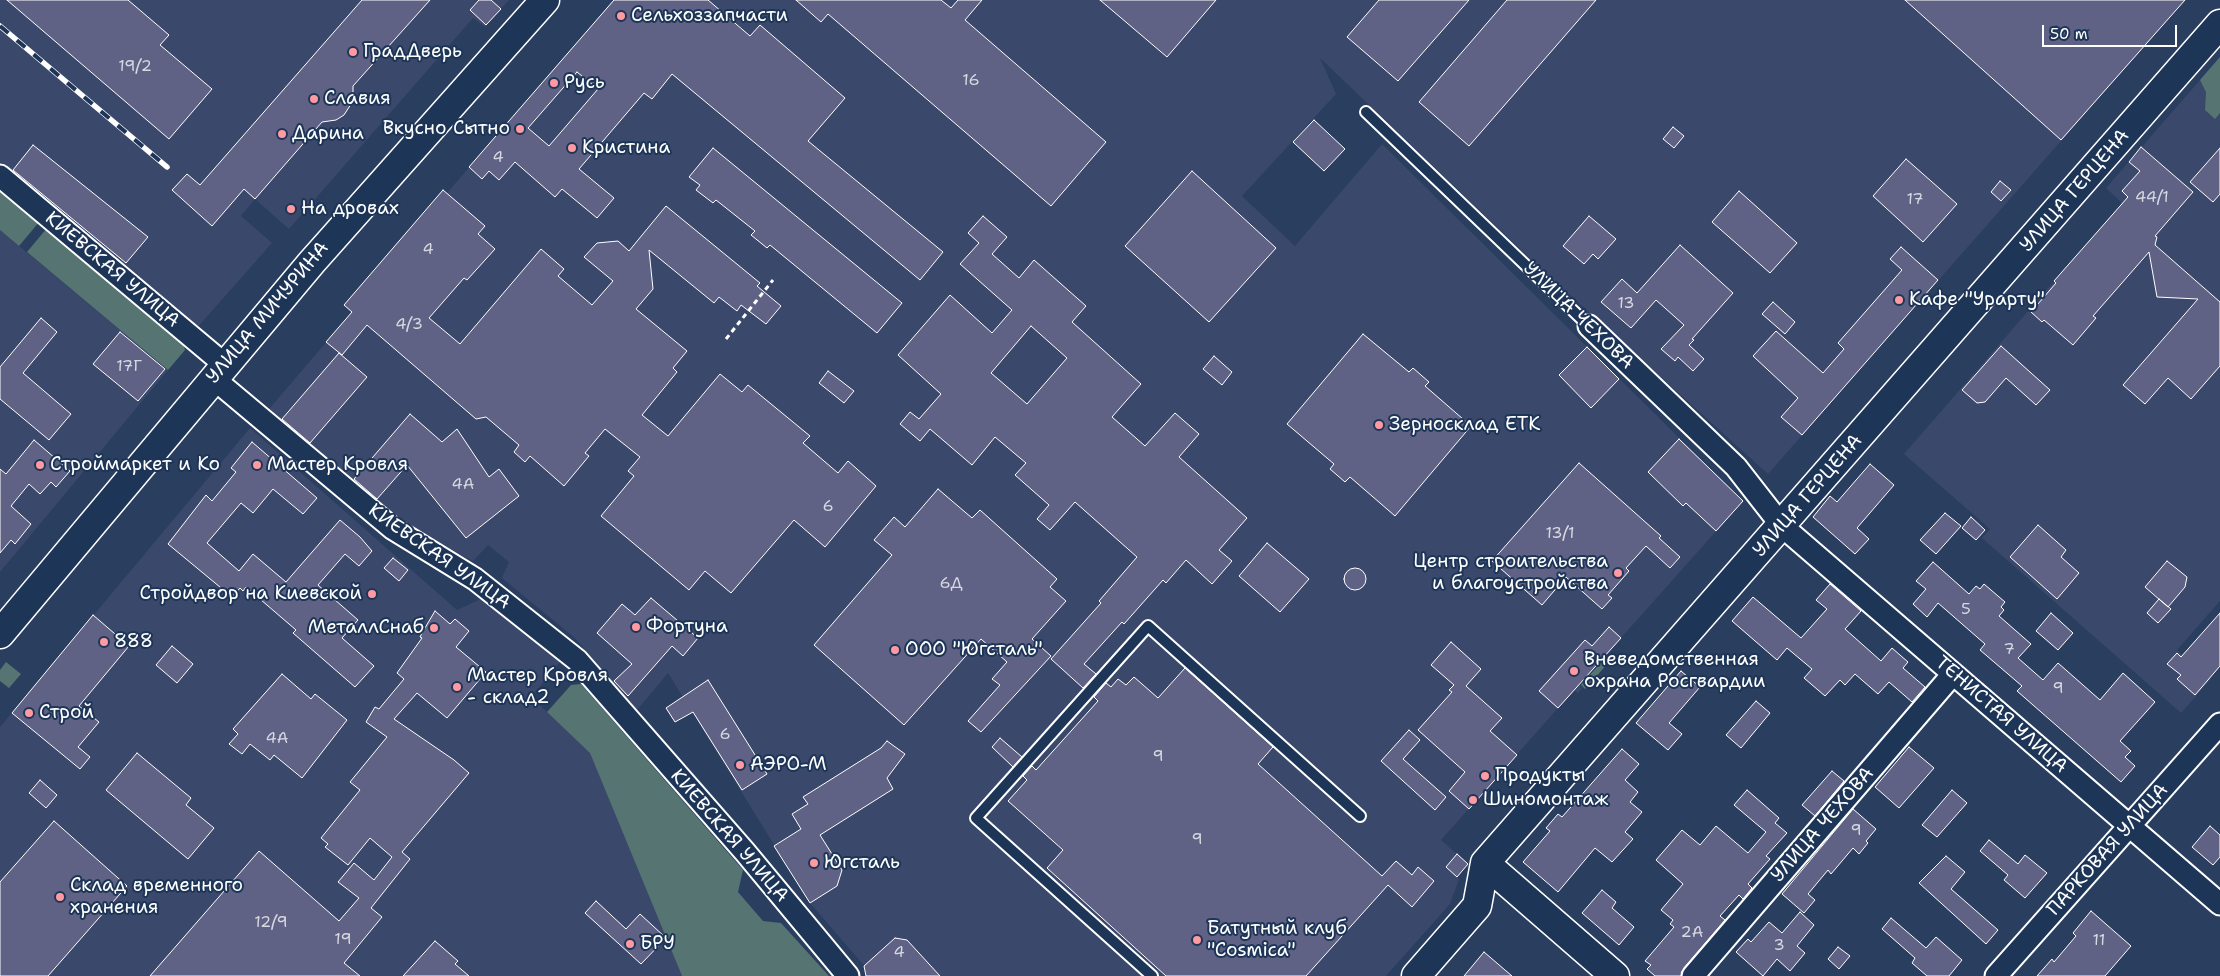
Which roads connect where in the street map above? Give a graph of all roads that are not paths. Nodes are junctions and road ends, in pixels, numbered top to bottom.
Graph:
1 (545, 0) edge
2 (2220, 24) edge
3 (1366, 112) dead end
4 (0, 176) edge
5 (1588, 326) joint
6 (218, 371) junction
7 (1782, 526) junction
8 (0, 634) edge
9 (1953, 674) junction
10 (2220, 724) edge
11 (1360, 816) dead end
12 (2129, 826) junction
13 (1484, 863) junction
14 (1525, 898) junction
15 (2220, 904) edge
16 (1477, 906) junction
17 (848, 976) edge
18 (1152, 976) edge
19 (1416, 976) edge
20 (1615, 976) edge
21 (1693, 976) edge
22 (1996, 976) edge

1 - 6 street, УЛИЦА МИЧУРИНА
2 - 7 street, УЛИЦА ГЕРЦЕНА
3 - 5 lane, УЛИЦА ЧЕХОВА
4 - 6 street, КИЕВСКАЯ УЛИЦА
5 - 7 street, УЛИЦА ЧЕХОВА
6 - 8 street, УЛИЦА МИЧУРИНА
6 - 17 street, КИЕВСКАЯ УЛИЦА
7 - 9 street, ТЕНИСТАЯ УЛИЦА
7 - 13 street, УЛИЦА ГЕРЦЕНА
9 - 12 street, ТЕНИСТАЯ УЛИЦА
9 - 21 street, УЛИЦА ЧЕХОВА
10 - 12 street, ПАРКОВАЯ УЛИЦА
11 - 18 lane
12 - 15 street, ТЕНИСТАЯ УЛИЦА
12 - 22 street, ПАРКОВАЯ УЛИЦА
13 - 14 street
13 - 16 street
14 - 16 street
14 - 20 street
16 - 19 street

